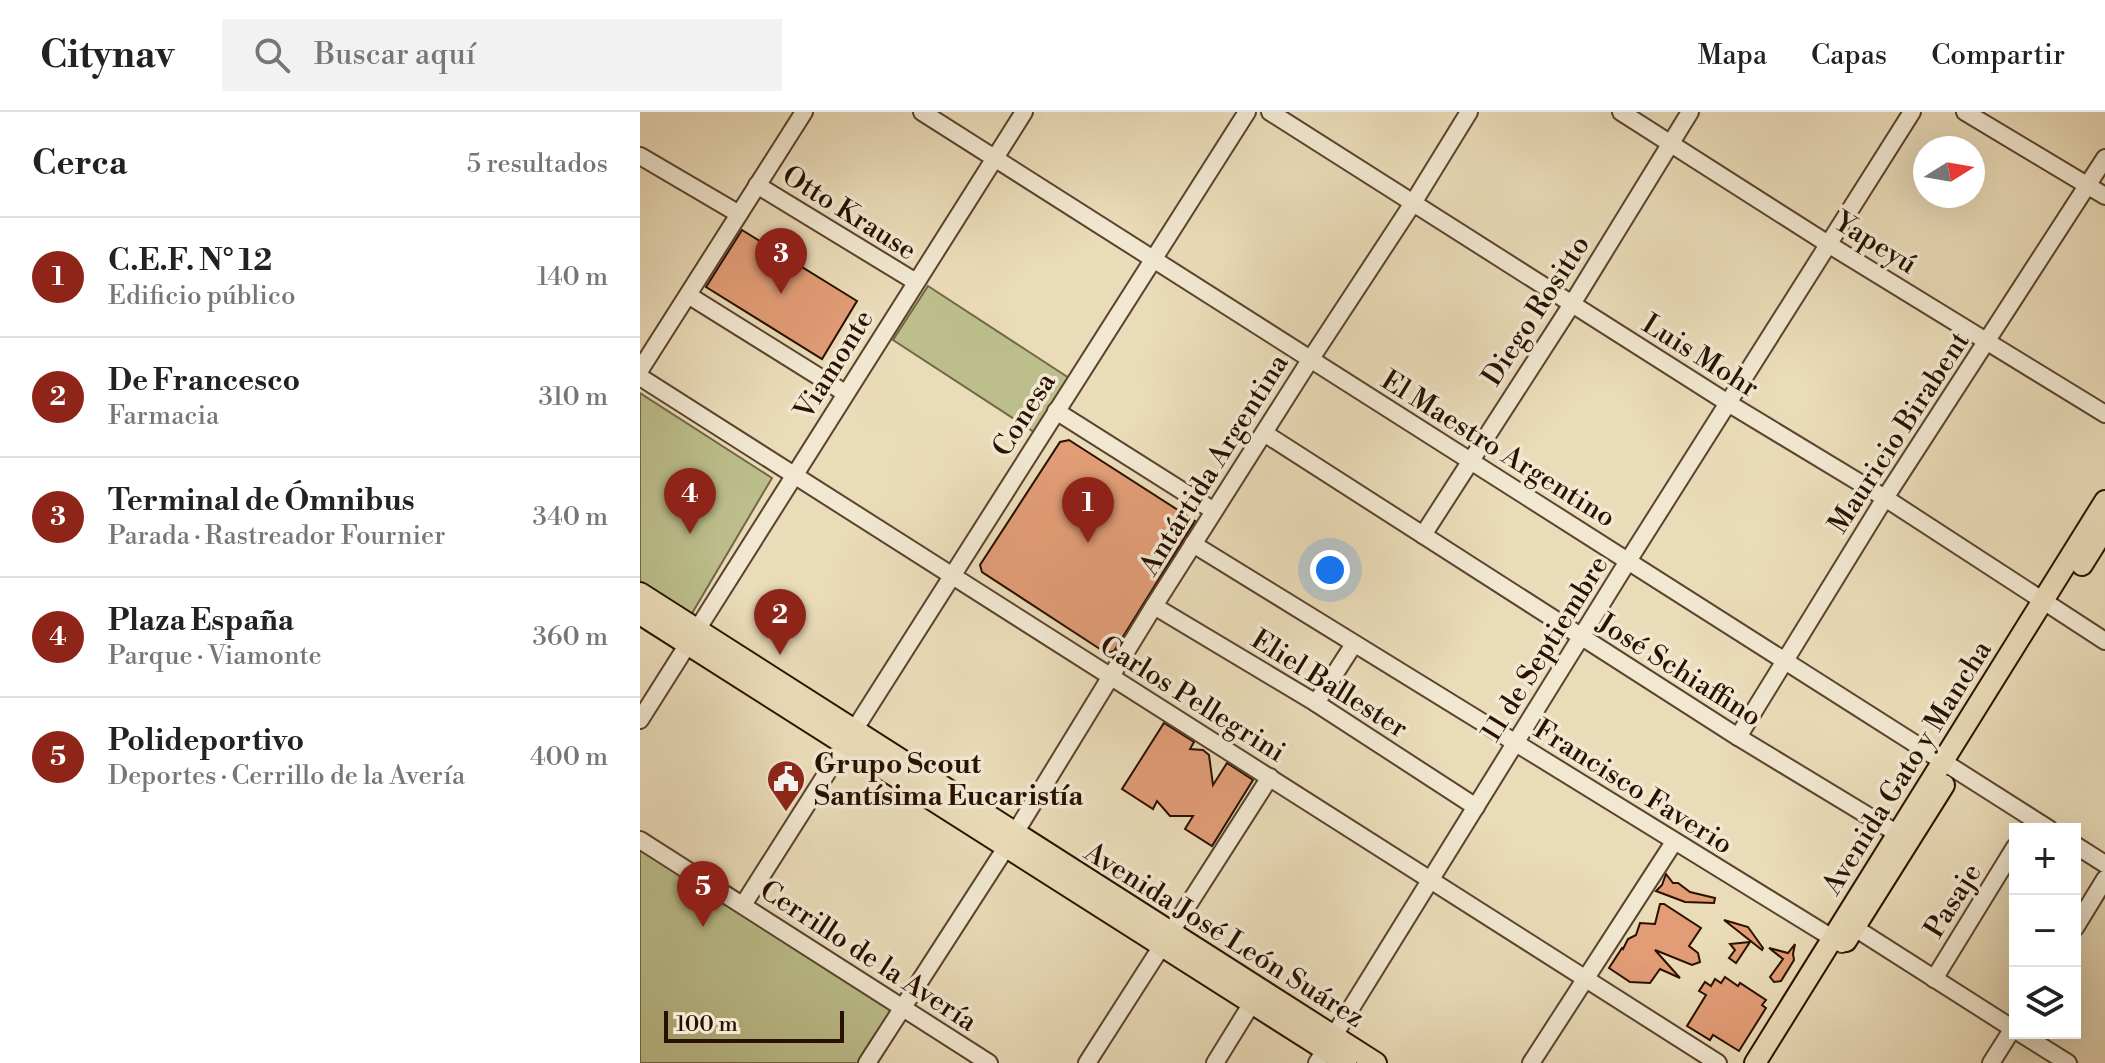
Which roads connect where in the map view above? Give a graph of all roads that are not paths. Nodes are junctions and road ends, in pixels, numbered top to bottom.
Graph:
1 (804, 112) edge
2 (922, 112) edge
3 (1024, 112) edge
4 (1247, 112) edge
5 (1270, 112) edge
6 (1469, 112) edge
7 (1621, 112) edge
8 (1690, 112) edge
9 (1912, 112) edge
10 (1965, 112) edge
11 (1670, 143) junction
12 (640, 156) edge
13 (2105, 158) edge
14 (994, 159) junction
15 (757, 185) junction
16 (2088, 186) junction
17 (2105, 196) edge
18 (1413, 203) junction
19 (739, 214) junction
20 (1828, 244) junction
21 (1152, 259) junction
22 (916, 282) junction
23 (688, 295) junction
24 (1572, 304) junction
25 (1987, 342) junction
26 (1310, 360) junction
27 (640, 370) edge
28 (640, 377) edge
29 (845, 393) junction
30 (1728, 403) junction
31 (1056, 411) junction
32 (2105, 414) edge
33 (1264, 433) junction
34 (1470, 459) junction
35 (794, 474) junction
36 (1885, 498) junction
37 (2105, 501) edge
38 (1214, 511) junction
39 (2105, 528) edge
40 (1423, 535) junction
41 (1193, 544) junction
42 (1628, 561) junction
43 (952, 575) junction
44 (640, 593) edge
45 (2049, 605) junction
46 (1154, 606) junction
47 (640, 614) edge
48 (1581, 637) junction
49 (692, 638) junction
50 (2105, 641) edge
51 (1354, 644) junction
52 (1785, 661) junction
53 (1111, 677) junction
54 (1316, 703) junction
55 (640, 720) edge
56 (1738, 737) junction
57 (850, 738) junction
58 (1515, 744) junction
59 (1949, 764) junction
60 (1270, 777) junction
61 (1476, 807) junction
62 (2028, 823) edge
63 (1903, 837) junction
64 (640, 840) edge
65 (1011, 840) junction
66 (1674, 842) junction
67 (2081, 849) edge
68 (2009, 857) edge
69 (2105, 864) edge
70 (2105, 879) edge
71 (1431, 880) junction
72 (743, 905) junction
73 (2081, 918) edge
74 (1843, 932) junction
75 (1165, 939) junction
76 (1586, 977) junction
77 (1934, 979) junction
78 (1252, 1003) junction
79 (902, 1007) junction
80 (2009, 1025) edge
81 (2009, 1039) edge
82 (2031, 1039) edge
83 (1325, 1049) edge
84 (867, 1063) edge
85 (989, 1063) edge
86 (1087, 1063) edge
87 (1215, 1063) edge
88 (1346, 1063) edge
89 (1376, 1063) edge
90 (1531, 1063) edge
91 (1718, 1063) edge
92 (1755, 1063) edge
93 (1770, 1063) edge
94 (1991, 1063) edge
95 (2068, 1063) edge

1 - 15 street
2 - 14 street, El Maestro Argentino
3 - 14 street, Viamonte
4 - 21 street, Conesa
5 - 18 street, Luis Mohr
6 - 18 street, Antártida Argentina
7 - 11 street, Yapeyú
8 - 11 street, Diego Rositto
9 - 20 street, 11 de Septiembre
10 - 16 street
11 - 20 street, Yapeyú
11 - 24 street, Diego Rositto
12 - 19 street
13 - 16 street, Mauricio Birabent
14 - 21 street, El Maestro Argentino
14 - 22 street, Viamonte
15 - 19 street
15 - 22 street, Otto Krause
16 - 17 street
16 - 25 street, Mauricio Birabent
18 - 24 street, Luis Mohr
18 - 26 street, Antártida Argentina
19 - 23 street
20 - 25 street, Yapeyú
20 - 30 street, 11 de Septiembre
21 - 26 street, El Maestro Argentino
21 - 31 street, Conesa
22 - 29 street, Viamonte
23 - 27 street
23 - 29 street
24 - 30 street, Luis Mohr
24 - 34 street, Diego Rositto
25 - 32 street, Yapeyú
25 - 36 street, Mauricio Birabent
26 - 33 street, Antártida Argentina
26 - 34 street, El Maestro Argentino
28 - 35 street, Carlos Pellegrini
29 - 35 street, Viamonte
30 - 36 street, Luis Mohr
30 - 42 street, 11 de Septiembre
31 - 38 street
31 - 43 street, Conesa
33 - 38 street, Antártida Argentina
33 - 40 street, José Schiaffino
34 - 40 street, Diego Rositto
34 - 42 street, El Maestro Argentino
35 - 43 street, Carlos Pellegrini
35 - 49 street, Viamonte
36 - 45 street, Luis Mohr
36 - 52 street, Mauricio Birabent
37 - 45 main road, Avenida Gato y Mancha
38 - 41 street, Antártida Argentina
39 - 45 main road, Avenida Gato y Mancha
40 - 48 street, José Schiaffino
41 - 46 street, Antártida Argentina
41 - 51 street, Francisco Faverio
42 - 48 street, 11 de Septiembre
42 - 52 street, El Maestro Argentino
43 - 53 street, Carlos Pellegrini
43 - 57 street, Conesa
44 - 49 main road, Avenida José León Suárez
45 - 50 street, Luis Mohr
45 - 59 main road, Avenida Gato y Mancha
46 - 53 street, Antártida Argentina
46 - 54 street, Eliel Ballester
47 - 49 main road, Avenida José León Suárez
48 - 56 street, José Schiaffino
48 - 58 street, 11 de Septiembre
49 - 55 street, Viamonte
49 - 57 main road, Avenida José León Suárez
51 - 54 street
51 - 58 street, Francisco Faverio
52 - 56 street, Mauricio Birabent
52 - 59 street, El Maestro Argentino
53 - 60 street, Carlos Pellegrini
53 - 65 street, Antártida Argentina
54 - 61 street, Eliel Ballester
56 - 63 street, José Schiaffino
57 - 65 main road, Avenida José León Suárez
57 - 72 street, Conesa
58 - 61 street, 11 de Septiembre
58 - 66 street, Francisco Faverio
59 - 62 street, El Maestro Argentino
59 - 63 main road, Avenida Gato y Mancha
60 - 71 street, Carlos Pellegrini
60 - 75 street
61 - 71 street, 11 de Septiembre
63 - 74 main road, Avenida Gato y Mancha
64 - 72 street, Cerrillo de la Avería
65 - 75 main road, Avenida José León Suárez
65 - 79 street, Antártida Argentina
66 - 74 street, Francisco Faverio
66 - 76 street
67 - 69 street
68 - 77 street, Pasaje
70 - 73 street
71 - 76 street, Carlos Pellegrini
71 - 83 street, 11 de Septiembre
72 - 79 street, Cerrillo de la Avería
74 - 77 street, Francisco Faverio
74 - 92 main road, Avenida Gato y Mancha
74 - 93 main road, Avenida Gato y Mancha
75 - 78 main road, Avenida José León Suárez
75 - 83 main road, Avenida José León Suárez
75 - 86 street
76 - 90 street
76 - 91 street, Carlos Pellegrini
77 - 80 street, Francisco Faverio
78 - 83 main road, Avenida José León Suárez
78 - 87 street
79 - 84 street, Antártida Argentina
79 - 85 street, Cerrillo de la Avería
81 - 94 street
82 - 95 street, Francisco Faverio
83 - 88 main road, Avenida José León Suárez
83 - 89 main road, Avenida José León Suárez

